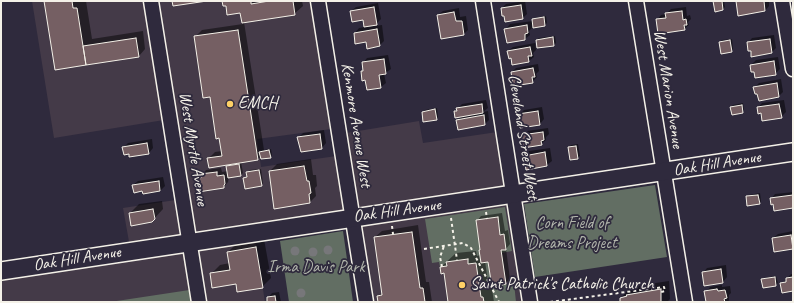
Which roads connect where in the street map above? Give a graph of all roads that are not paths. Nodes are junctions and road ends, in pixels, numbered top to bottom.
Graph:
1 (151, 1) edge
2 (318, 1) edge
3 (483, 1) edge
4 (636, 1) edge
5 (782, 1) edge
6 (793, 69) edge
7 (793, 152) edge
8 (664, 172) junction
9 (514, 194) junction
10 (353, 218) junction
11 (189, 242) junction
12 (1, 271) edge
13 (198, 302) edge
14 (366, 302) edge
15 (530, 302) edge
16 (684, 302) edge

1 - 11 street, West Myrtle Avenue
2 - 10 street, Kenmore Avenue West
3 - 9 street, Cleveland Street West
4 - 8 street, West Marion Avenue
5 - 6 street
7 - 8 street, Oak Hill Avenue
8 - 9 street, Oak Hill Avenue
8 - 16 street, West Marion Avenue
9 - 10 street, Oak Hill Avenue
9 - 15 street, Cleveland Street West
10 - 11 street, Oak Hill Avenue
10 - 14 street, Kenmore Avenue West
11 - 12 street, Oak Hill Avenue
11 - 13 street, West Myrtle Avenue

